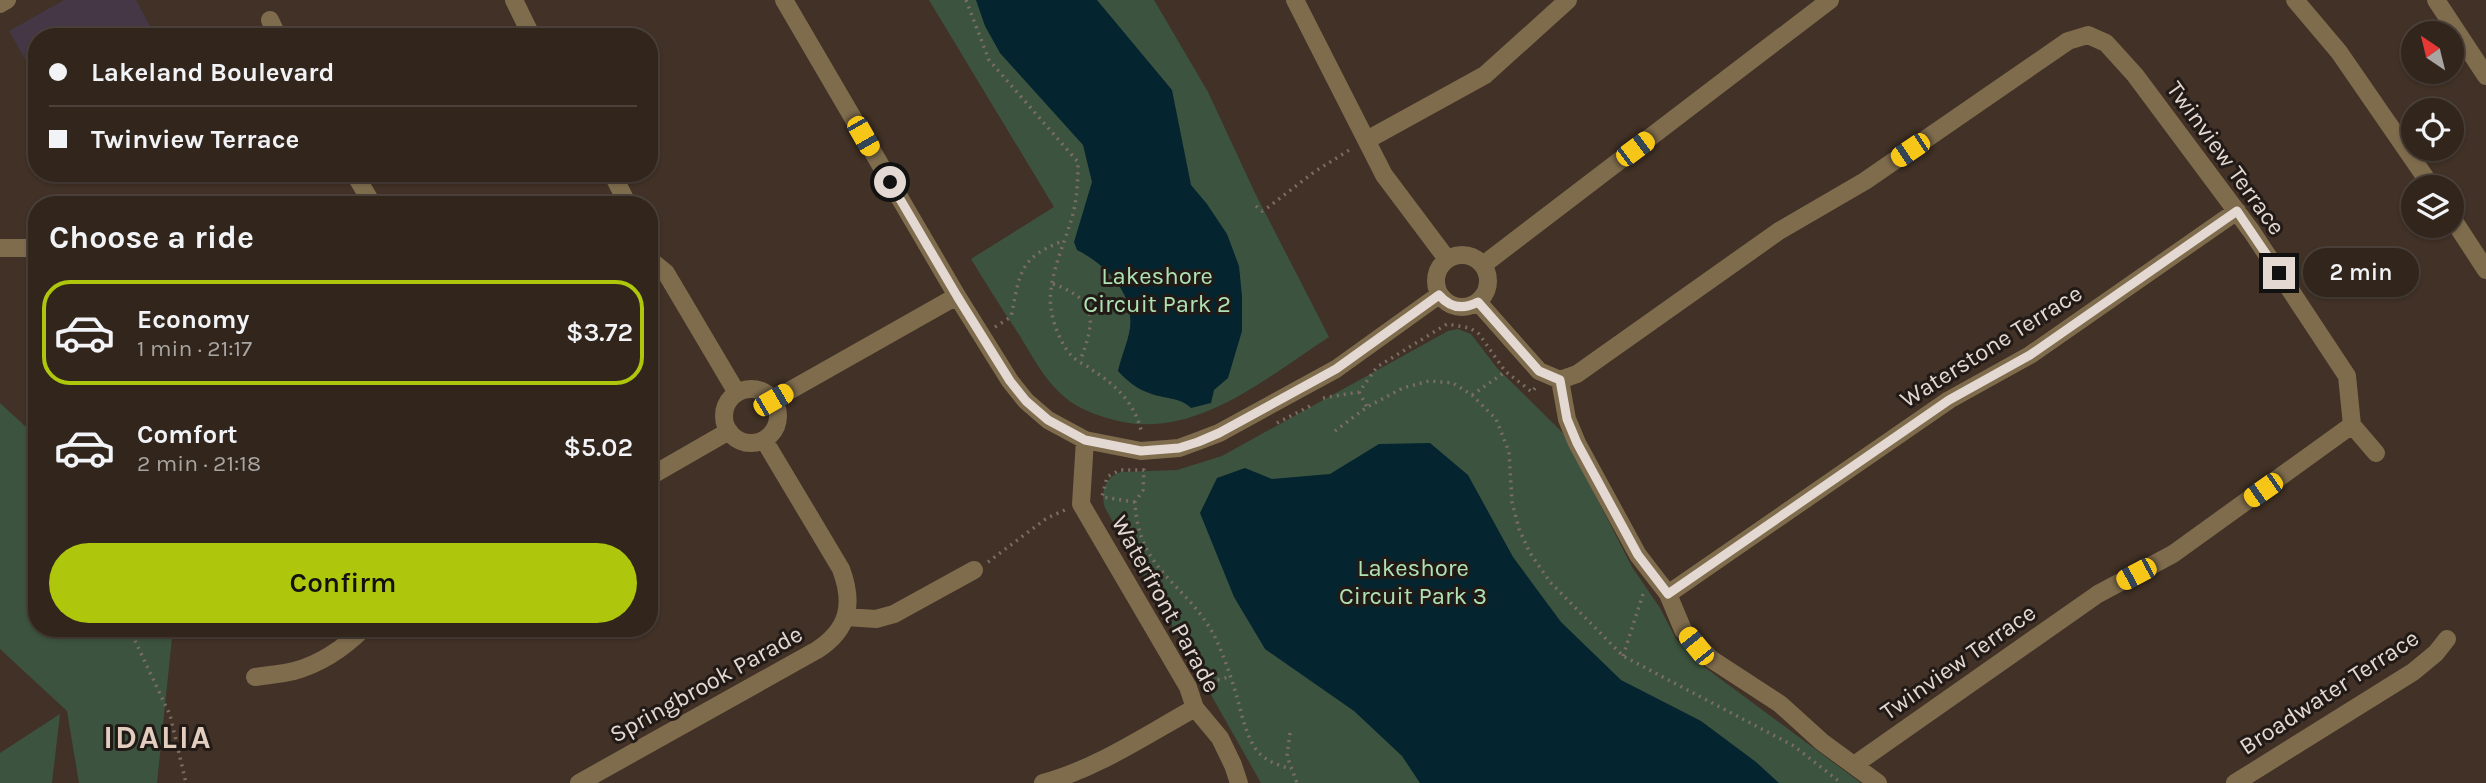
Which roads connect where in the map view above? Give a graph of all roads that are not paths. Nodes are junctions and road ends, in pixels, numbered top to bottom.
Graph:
1 (7, 0) edge
2 (514, 0) edge
3 (784, 0) edge
4 (1295, 0) edge
5 (1568, 0) edge
6 (1829, 0) edge
7 (2295, 0) edge
8 (2436, 0) edge
9 (0, 4) edge
10 (270, 20) dead end
11 (274, 28) edge
12 (528, 28) edge
13 (2486, 76) edge
14 (1367, 140) junction
15 (2424, 175) edge
16 (2237, 211) junction
17 (2464, 236) edge
18 (0, 248) edge
19 (28, 248) edge
20 (1447, 259) junction
21 (1483, 265) junction
22 (658, 266) edge
23 (2486, 270) edge
24 (1439, 295) junction
25 (957, 296) junction
26 (1478, 302) junction
27 (1553, 378) junction
28 (737, 393) junction
29 (773, 400) junction
30 (2352, 425) junction
31 (729, 431) junction
32 (764, 440) junction
33 (1085, 440) junction
34 (2376, 453) dead end
35 (658, 472) edge
36 (974, 570) road end
37 (1668, 594) junction
38 (846, 617) junction
39 (355, 637) edge
40 (2447, 639) dead end
41 (255, 677) dead end
42 (1195, 708) junction
43 (1854, 765) junction
44 (579, 783) edge
45 (1043, 783) edge
46 (1239, 783) edge
47 (1878, 783) edge
48 (2235, 783) edge

1 - 9 street
2 - 12 street
3 - 25 street
4 - 14 street
5 - 14 street
6 - 21 street
7 - 15 street
8 - 13 street
10 - 11 street
14 - 20 street
16 - 27 street, Twinview Terrace
16 - 30 street, Twinview Terrace
16 - 37 street, Waterstone Terrace
17 - 23 street
18 - 19 street
20 - 21 street
20 - 24 street
21 - 26 street
22 - 28 street
24 - 26 street
24 - 33 street
25 - 29 street
25 - 33 street
26 - 27 street
27 - 37 street
28 - 29 street
28 - 31 street
29 - 32 street
30 - 34 street
30 - 43 street, Twinview Terrace
31 - 32 street
31 - 35 street
32 - 38 street
33 - 42 street, Waterfront Parade
36 - 38 street
37 - 43 street
38 - 44 street, Springbrook Parade
39 - 41 street
40 - 48 street, Broadwater Terrace
42 - 45 street
42 - 46 street, Waterfront Parade
43 - 47 street

